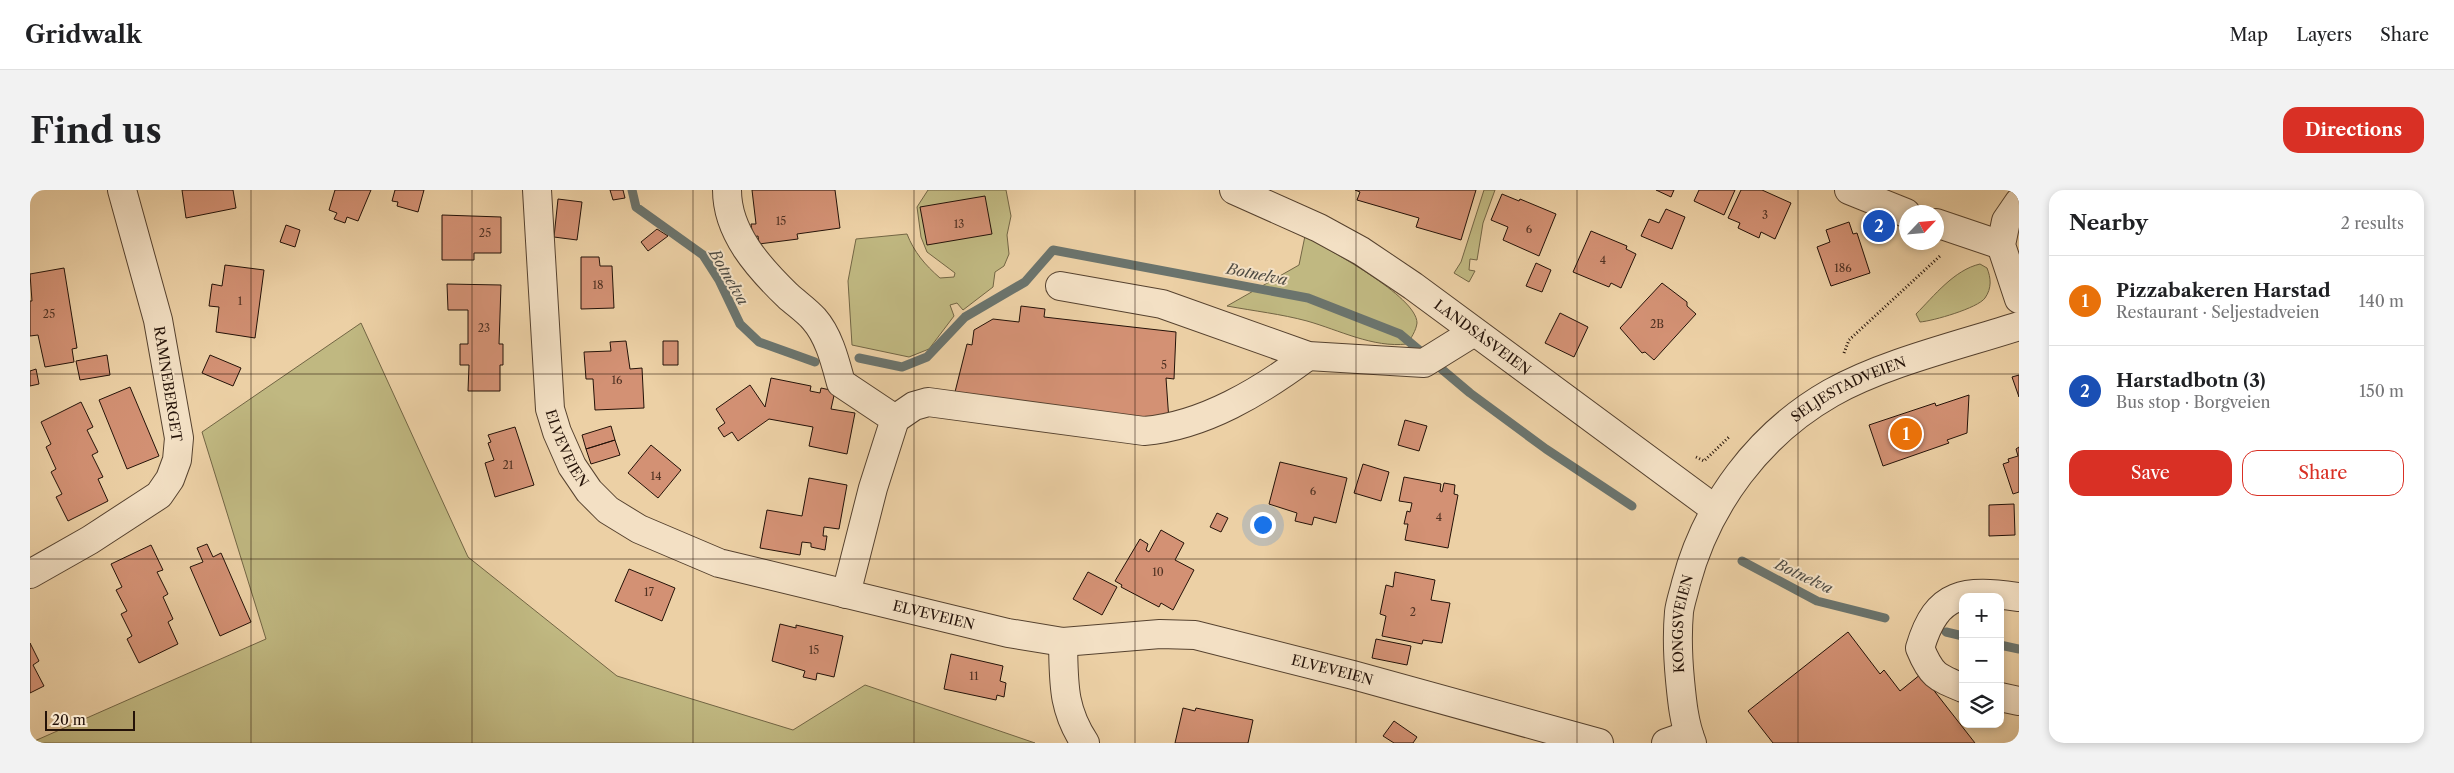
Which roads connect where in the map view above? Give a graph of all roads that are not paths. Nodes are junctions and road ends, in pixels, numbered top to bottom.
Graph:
1 (122, 190) edge
2 (536, 190) edge
3 (727, 190) edge
4 (1234, 190) edge
5 (1850, 190) edge
6 (2019, 202) edge
7 (1899, 209) edge
8 (1948, 227) edge
9 (2001, 244) junction
10 (1060, 286) dead end
11 (2019, 299) edge
12 (2019, 326) edge
13 (1474, 332) junction
14 (1308, 356) junction
15 (895, 419) junction
16 (1715, 509) junction
17 (30, 574) edge
18 (846, 594) junction
19 (2019, 597) edge
20 (1063, 642) junction
21 (1959, 686) edge
22 (2004, 698) edge
23 (2019, 702) edge
24 (1682, 740) edge
25 (1085, 743) edge
26 (1599, 743) edge

1 - 17 street, RAMNEBERGET
2 - 18 street, ELVEVEIEN
3 - 15 street
4 - 13 street, LANDSÅSVEIEN
5 - 7 street
6 - 9 street
8 - 9 street
9 - 11 street
10 - 14 street
12 - 16 street, SELJESTADVEIEN
13 - 14 street
13 - 16 street, LANDSÅSVEIEN
14 - 15 street
15 - 18 street
16 - 24 street, KONGSVEIEN
18 - 20 street, ELVEVEIEN
19 - 21 street
20 - 25 street
20 - 26 street, ELVEVEIEN
22 - 23 street

